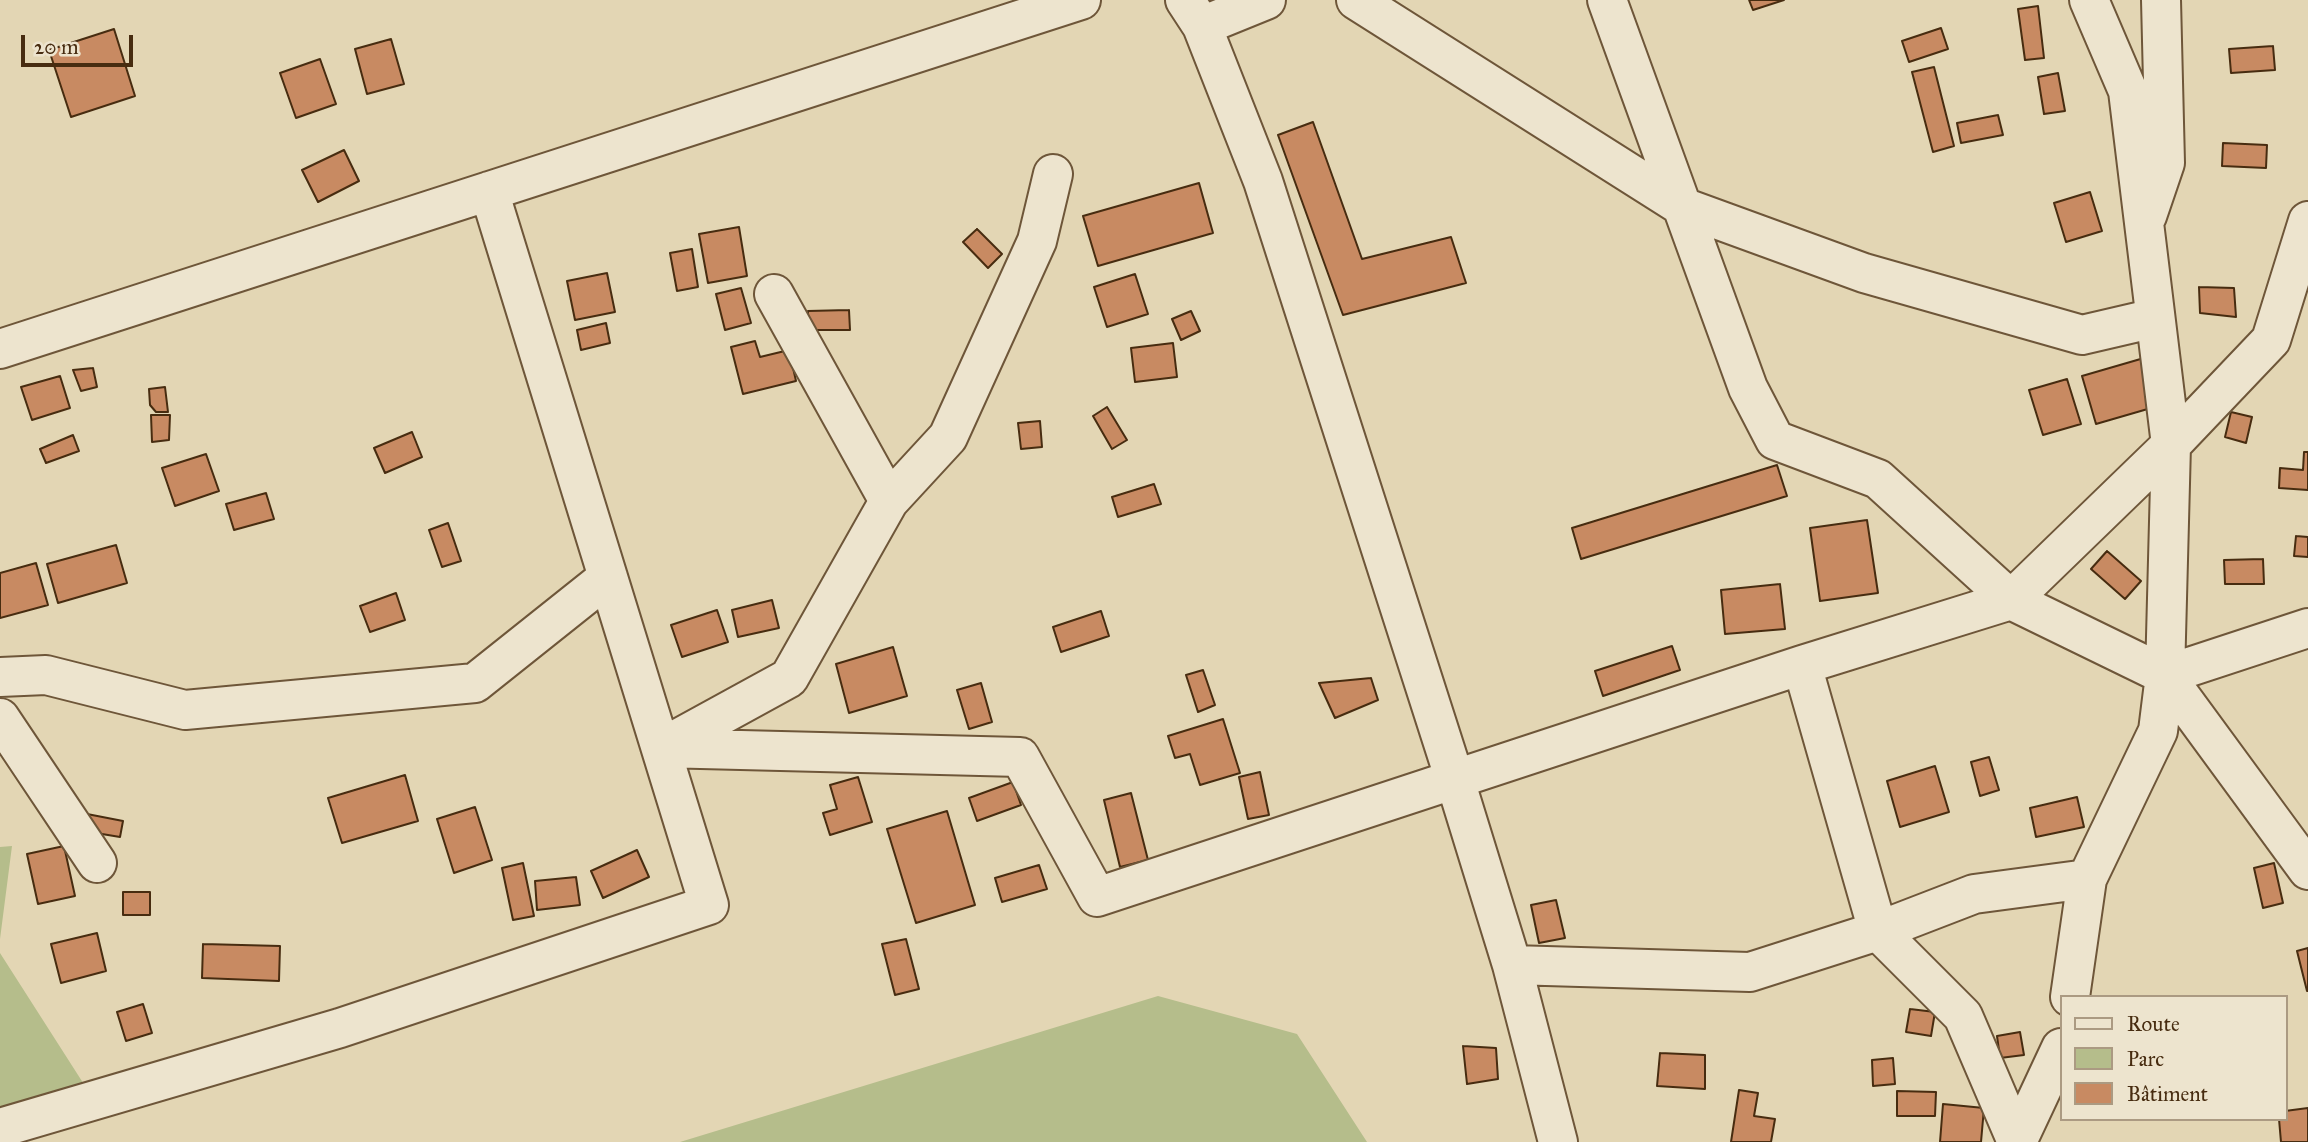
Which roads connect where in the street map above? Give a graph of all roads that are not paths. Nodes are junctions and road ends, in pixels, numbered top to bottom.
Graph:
1 (1081, 0) edge
2 (1266, 0) edge
3 (1356, 0) edge
4 (1607, 0) edge
5 (2089, 0) edge
6 (2161, 0) edge
7 (1193, 13) edge
8 (2163, 65) junction
9 (2132, 122) junction
10 (1053, 174) dead end
11 (489, 191) junction
12 (1683, 206) junction
13 (2308, 221) edge
14 (2144, 225) junction
15 (774, 294) dead end
16 (2155, 318) junction
17 (0, 349) edge
18 (2171, 445) junction
19 (889, 500) junction
20 (608, 577) junction
21 (2011, 600) junction
22 (2308, 628) edge
23 (1802, 665) junction
24 (2165, 675) junction
25 (0, 677) edge
26 (0, 718) edge
27 (661, 748) junction
28 (1455, 780) junction
29 (97, 863) dead end
30 (2308, 870) edge
31 (2087, 879) junction
32 (1878, 931) junction
33 (1512, 965) junction
34 (2070, 995) edge
35 (2060, 1050) edge
36 (0, 1128) edge
37 (1558, 1142) edge
38 (2017, 1142) edge

1 - 11 street
2 - 7 street
3 - 12 street
4 - 12 street
5 - 9 street
6 - 8 street
7 - 28 street
8 - 9 street
8 - 14 street
9 - 14 street
10 - 19 street
11 - 17 street
11 - 20 street
12 - 16 street
12 - 21 street
13 - 18 street
14 - 16 street
15 - 19 street
16 - 18 street
18 - 21 street
18 - 24 street
19 - 27 street
20 - 25 street
20 - 27 street
21 - 23 street
21 - 24 street
22 - 24 street
23 - 28 street
23 - 32 street
24 - 30 street
24 - 31 street
26 - 29 street
27 - 28 street
27 - 36 street
28 - 33 street
31 - 32 street
31 - 34 street
32 - 33 street
32 - 38 street
33 - 37 street
35 - 38 street

